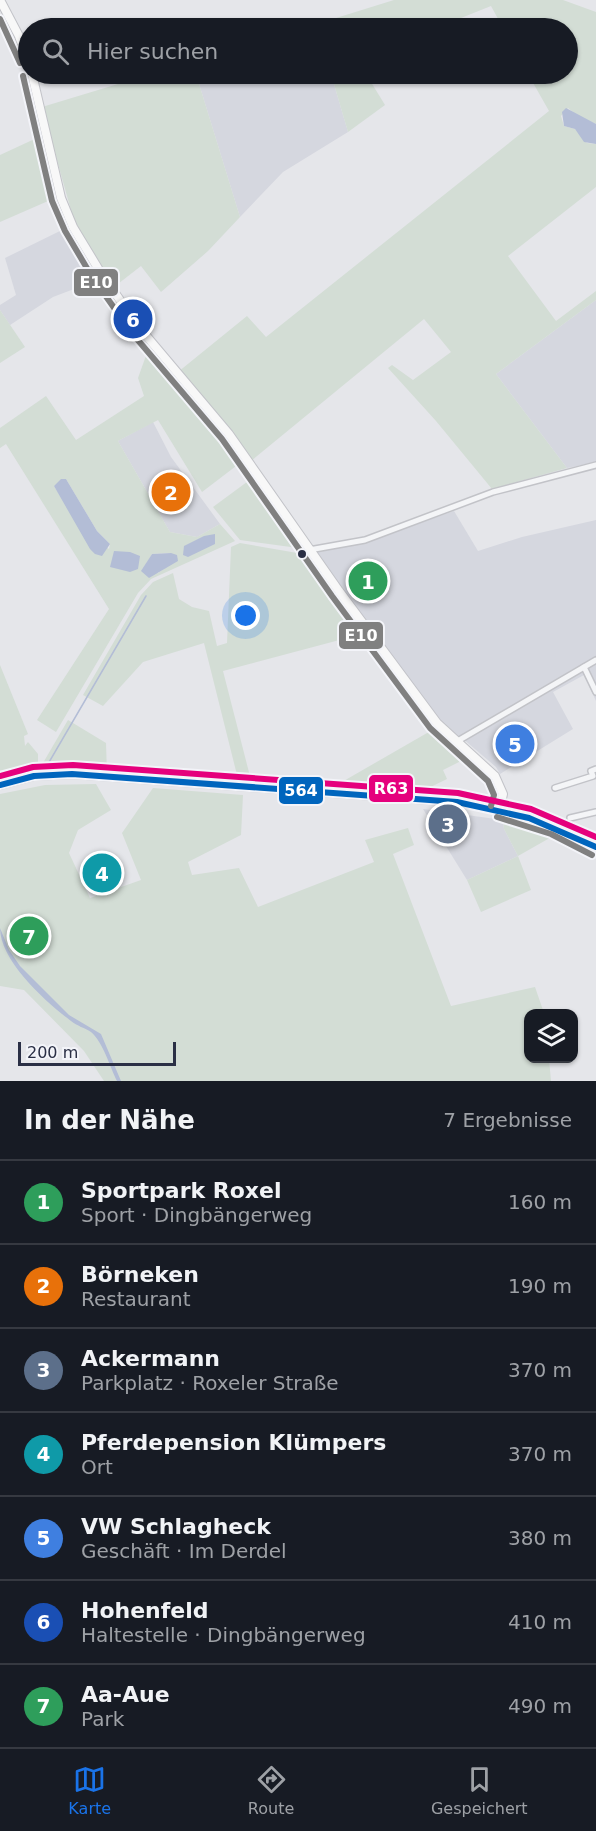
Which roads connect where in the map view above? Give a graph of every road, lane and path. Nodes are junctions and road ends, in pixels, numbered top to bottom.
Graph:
1 (0, 0) edge
2 (18, 34) edge
3 (34, 84) edge
4 (596, 465) edge
5 (309, 550) junction
6 (596, 660) edge
7 (584, 667) junction
8 (596, 692) edge
9 (456, 742) junction
10 (596, 769) edge
11 (0, 785) edge
12 (555, 788) dead end
13 (500, 808) junction
14 (596, 812) edge
15 (570, 818) dead end
16 (596, 847) edge

1 - 2 main road
3 - 5 main road
4 - 5 street
5 - 9 main road
6 - 7 street
7 - 8 street
7 - 9 street
9 - 13 main road
10 - 12 street
11 - 13 main road
13 - 16 main road
14 - 15 street

